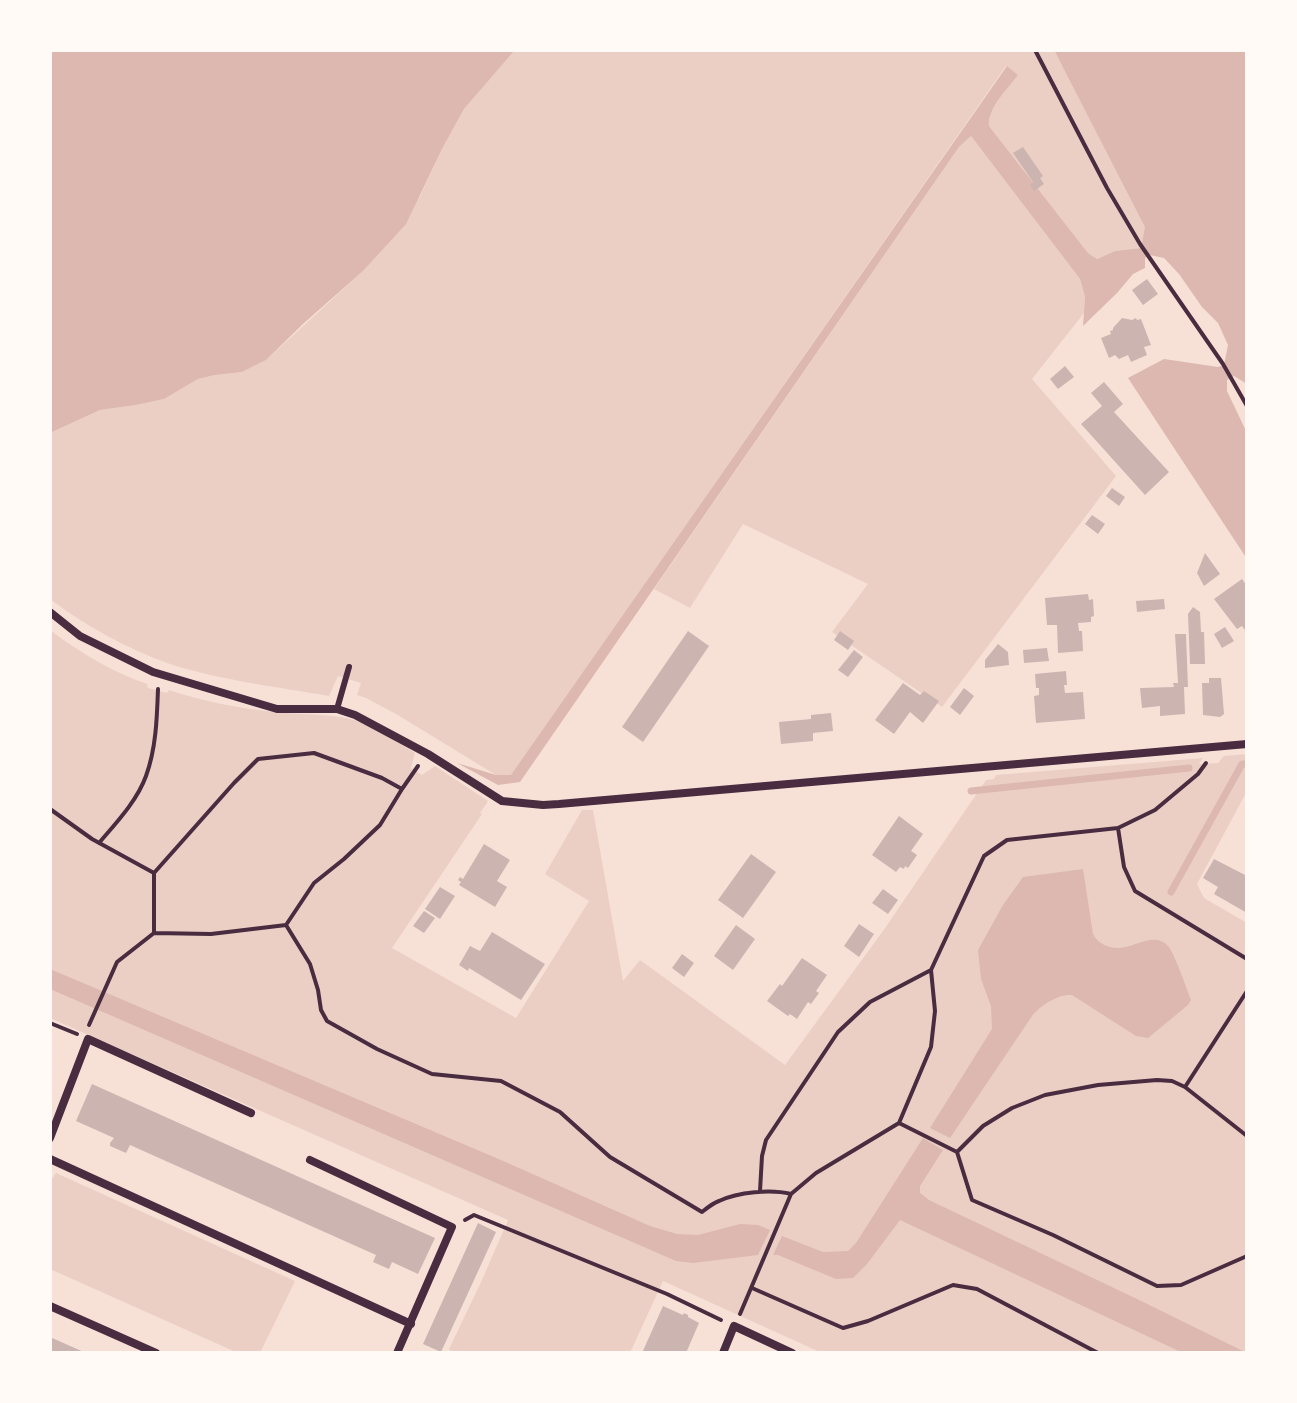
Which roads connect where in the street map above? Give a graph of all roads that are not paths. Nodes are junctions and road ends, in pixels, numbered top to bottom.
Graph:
1 (50, 612) edge
2 (349, 667) dead end
3 (337, 709) junction
4 (1247, 744) edge
5 (251, 1113) dead end
6 (50, 1138) edge
7 (50, 1159) edge
8 (310, 1160) dead end
9 (50, 1306) edge
10 (411, 1324) junction
11 (156, 1353) edge
12 (397, 1353) edge
13 (723, 1353) edge
14 (792, 1353) edge

1 - 3 street
2 - 3 lane
3 - 4 street
5 - 6 street
7 - 10 street
8 - 10 street
9 - 11 street
10 - 12 street
13 - 14 street

